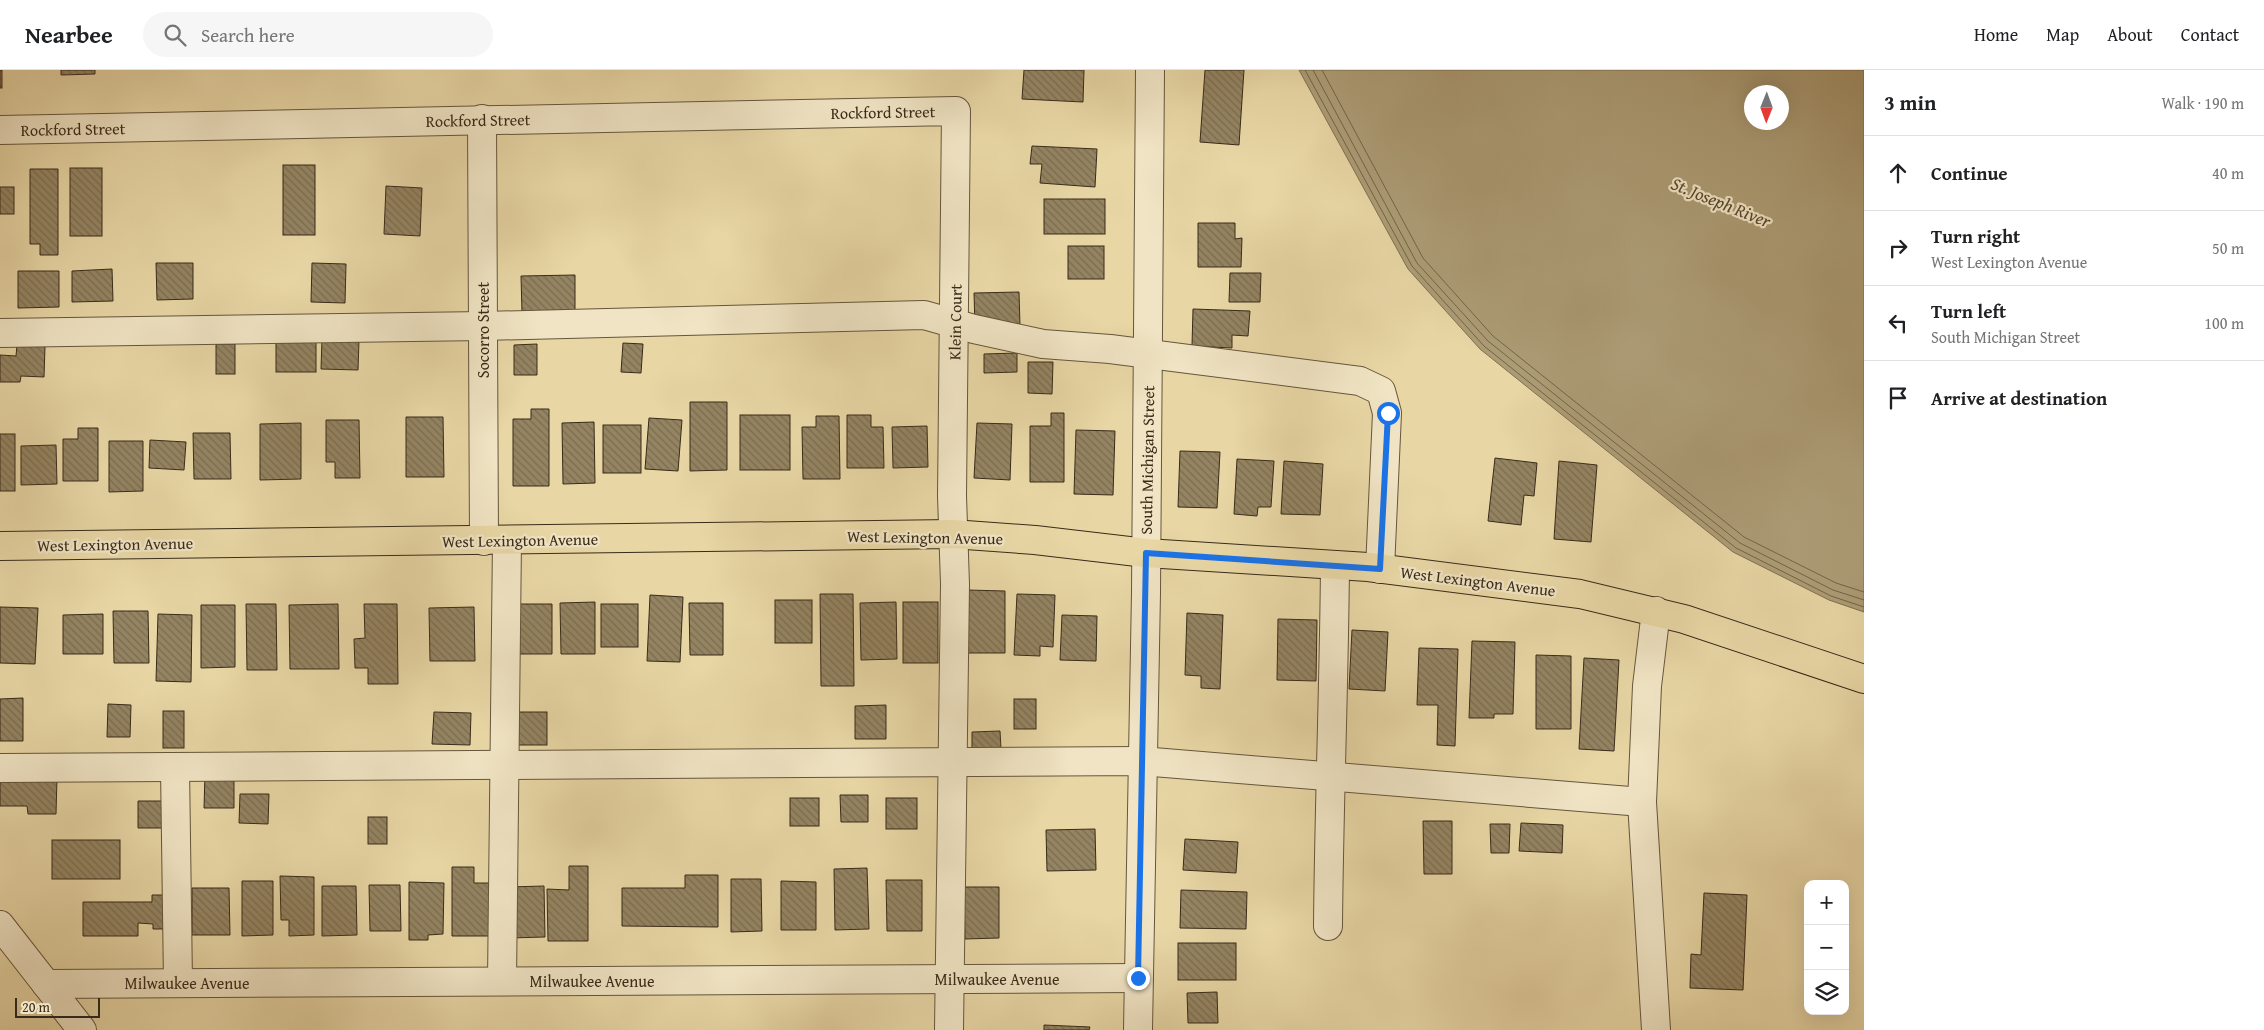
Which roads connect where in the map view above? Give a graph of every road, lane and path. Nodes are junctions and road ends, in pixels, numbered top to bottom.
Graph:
1 (1150, 70) edge
2 (956, 111) joint
3 (482, 120) junction
4 (0, 130) edge
5 (955, 324) junction
6 (484, 326) junction
7 (0, 333) edge
8 (1148, 354) junction
9 (952, 534) junction
10 (495, 540) junction
11 (0, 546) edge
12 (1146, 553) junction
13 (1335, 566) junction
14 (1380, 569) junction
15 (1656, 611) junction
16 (1864, 679) edge
17 (1141, 761) junction
18 (952, 762) junction
19 (503, 765) junction
20 (176, 767) junction
21 (0, 768) edge
22 (1330, 776) junction
23 (1642, 802) junction
24 (0, 925) edge
25 (1328, 926) dead end
26 (1138, 978) junction
27 (949, 979) junction
28 (502, 981) junction
29 (178, 983) junction
30 (46, 984) junction
31 (82, 1030) edge
32 (949, 1030) edge
33 (1138, 1030) edge
34 (1656, 1030) edge

1 - 8 street, South Michigan Street
2 - 3 street, Rockford Street
2 - 5 street, Klein Court
3 - 4 street, Rockford Street
3 - 6 street, Socorro Street
5 - 6 street
5 - 8 street
5 - 9 street, Klein Court
6 - 7 street
6 - 10 street, Socorro Street
8 - 12 street, South Michigan Street
8 - 14 street
9 - 10 main road, West Lexington Avenue
9 - 12 main road, West Lexington Avenue
9 - 18 street, Klein Court
10 - 11 main road, West Lexington Avenue
10 - 19 street, Socorro Street
12 - 13 main road, West Lexington Avenue
12 - 17 street, South Michigan Street
13 - 14 main road, West Lexington Avenue
13 - 22 street
14 - 15 main road, West Lexington Avenue
15 - 16 main road, West Lexington Avenue
15 - 23 street
17 - 18 street
17 - 22 street
17 - 26 street, South Michigan Street
18 - 19 street
18 - 27 street, Klein Court
19 - 20 street
19 - 28 street, Socorro Street
20 - 21 street
20 - 29 street
22 - 23 street
22 - 25 street
23 - 34 street
24 - 30 street
26 - 27 street, Milwaukee Avenue
26 - 33 street, South Michigan Street
27 - 28 street, Milwaukee Avenue
27 - 32 street, Klein Court
28 - 29 street, Milwaukee Avenue
29 - 30 street, Milwaukee Avenue
30 - 31 street

